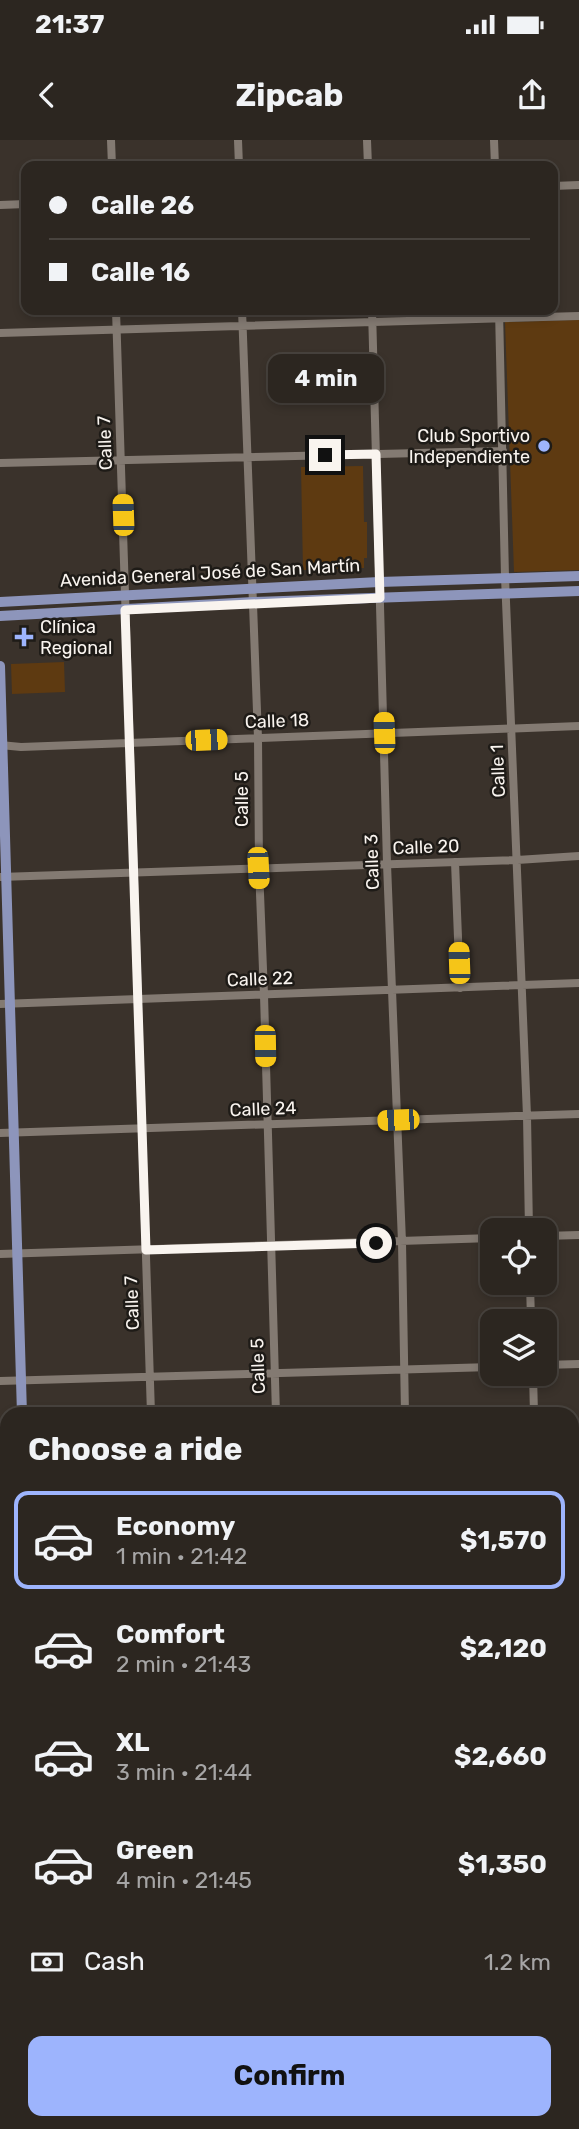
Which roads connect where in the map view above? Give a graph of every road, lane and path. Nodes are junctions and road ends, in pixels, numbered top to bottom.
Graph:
1 (111, 140) edge
2 (238, 140) edge
3 (367, 140) edge
4 (494, 140) edge
5 (112, 161) edge
6 (239, 161) edge
7 (368, 161) edge
8 (495, 161) edge
9 (579, 185) edge
10 (558, 186) edge
11 (21, 204) edge
12 (0, 205) edge
13 (116, 315) edge
14 (242, 315) edge
15 (372, 315) edge
16 (483, 315) edge
17 (499, 315) edge
18 (539, 315) edge
19 (579, 316) edge
20 (373, 322) junction
21 (242, 326) junction
22 (117, 329) junction
23 (0, 333) edge
24 (503, 451) junction
25 (376, 454) junction
26 (248, 456) junction
27 (121, 462) junction
28 (0, 463) edge
29 (579, 576) edge
30 (505, 577) junction
31 (379, 582) junction
32 (252, 589) junction
33 (579, 591) edge
34 (506, 593) junction
35 (125, 594) junction
36 (380, 598) junction
37 (0, 602) edge
38 (253, 602) junction
39 (125, 610) junction
40 (0, 616) edge
41 (0, 666) edge
42 (579, 726) edge
43 (513, 729) junction
44 (384, 733) junction
45 (258, 738) junction
46 (130, 743) junction
47 (1, 745) edge
48 (579, 856) edge
49 (517, 860) junction
50 (456, 862) junction
51 (387, 864) junction
52 (258, 868) junction
53 (134, 873) junction
54 (3, 876) edge
55 (579, 983) edge
56 (521, 986) junction
57 (460, 988) junction
58 (393, 990) junction
59 (264, 995) junction
60 (138, 999) junction
61 (5, 1004) edge
62 (579, 1114) edge
63 (527, 1116) junction
64 (398, 1120) junction
65 (267, 1124) junction
66 (142, 1129) junction
67 (0, 1133) edge
68 (15, 1133) junction
69 (529, 1218) edge
70 (579, 1235) edge
71 (557, 1236) edge
72 (480, 1239) edge
73 (402, 1242) junction
74 (270, 1245) junction
75 (146, 1250) junction
76 (17, 1253) junction
77 (0, 1254) edge
78 (579, 1364) edge
79 (557, 1365) edge
80 (480, 1368) edge
81 (404, 1371) junction
82 (274, 1373) junction
83 (150, 1378) junction
84 (21, 1380) junction
85 (0, 1381) edge
86 (533, 1386) edge
87 (22, 1407) edge
88 (151, 1407) edge
89 (276, 1407) edge
90 (405, 1407) edge
91 (534, 1407) edge

1 - 5 street
2 - 6 street
3 - 7 street
4 - 8 street
9 - 10 street
11 - 12 street
13 - 22 street, Calle 7
14 - 21 street, Calle 5
15 - 20 street, Calle 3
16 - 20 street
17 - 24 street, Calle 1
18 - 19 street
20 - 21 street
20 - 25 street, Calle 3
21 - 22 street
21 - 26 street, Calle 5
22 - 23 street
22 - 27 street, Calle 7
24 - 25 street
24 - 30 street, Calle 1
25 - 26 street
25 - 31 street, Calle 3
26 - 27 street
26 - 32 street, Calle 5
27 - 28 street
27 - 35 street, Calle 7
29 - 30 main road, Avenida General José de San Martín
30 - 31 main road, Avenida General José de San Martín
30 - 34 street, Calle 1
31 - 32 main road, Avenida General José de San Martín
31 - 36 street, Calle 3
32 - 35 main road, Avenida General José de San Martín
32 - 38 street, Calle 5
33 - 34 main road, Avenida General José de San Martín
34 - 36 main road, Avenida General José de San Martín
34 - 43 street, Calle 1
35 - 37 main road, Avenida General José de San Martín
35 - 39 street, Calle 7
36 - 38 main road, Avenida General José de San Martín
36 - 44 street, Calle 3
38 - 39 main road, Avenida General José de San Martín
38 - 45 street, Calle 5
39 - 40 main road, Avenida General José de San Martín
39 - 46 street, Calle 7
41 - 47 main road
42 - 43 street, Calle 18
43 - 44 street, Calle 18
43 - 49 street, Calle 1
44 - 45 street, Calle 18
44 - 51 street, Calle 3
45 - 46 street, Calle 18
45 - 52 street, Calle 5
46 - 47 street, Calle 18
46 - 53 street, Calle 7
47 - 54 main road
48 - 49 street, Calle 20
49 - 50 street, Calle 20
49 - 56 street, Calle 1
50 - 51 street, Calle 20
50 - 57 street
51 - 52 street, Calle 20
51 - 58 street, Calle 3
52 - 53 street, Calle 20
52 - 59 street, Calle 5
53 - 54 street, Calle 20
53 - 60 street, Calle 7
54 - 61 main road
55 - 56 street, Calle 22
56 - 57 street, Calle 22
56 - 63 street, Calle 1
57 - 58 street, Calle 22
58 - 59 street, Calle 22
58 - 64 street, Calle 3
59 - 60 street, Calle 22
59 - 65 street, Calle 5
60 - 61 street, Calle 22
60 - 66 street, Calle 7
61 - 68 main road
62 - 63 street, Calle 24
63 - 64 street, Calle 24
63 - 69 street, Calle 1
64 - 65 street, Calle 24
64 - 73 street, Calle 3
65 - 66 street, Calle 24
65 - 74 street, Calle 5
66 - 68 street, Calle 24
66 - 75 street, Calle 7
67 - 68 street, Calle 24
68 - 76 main road
70 - 71 street
72 - 73 street
73 - 74 street
73 - 81 street, Calle 3
74 - 75 street
74 - 82 street, Calle 5
75 - 76 street
75 - 83 street, Calle 7
76 - 77 street
76 - 84 main road
78 - 79 street
80 - 81 street
81 - 82 street
81 - 90 street, Calle 3
82 - 83 street
82 - 89 street, Calle 5
83 - 84 street
83 - 88 street, Calle 7
84 - 85 street
84 - 87 main road
86 - 91 street

